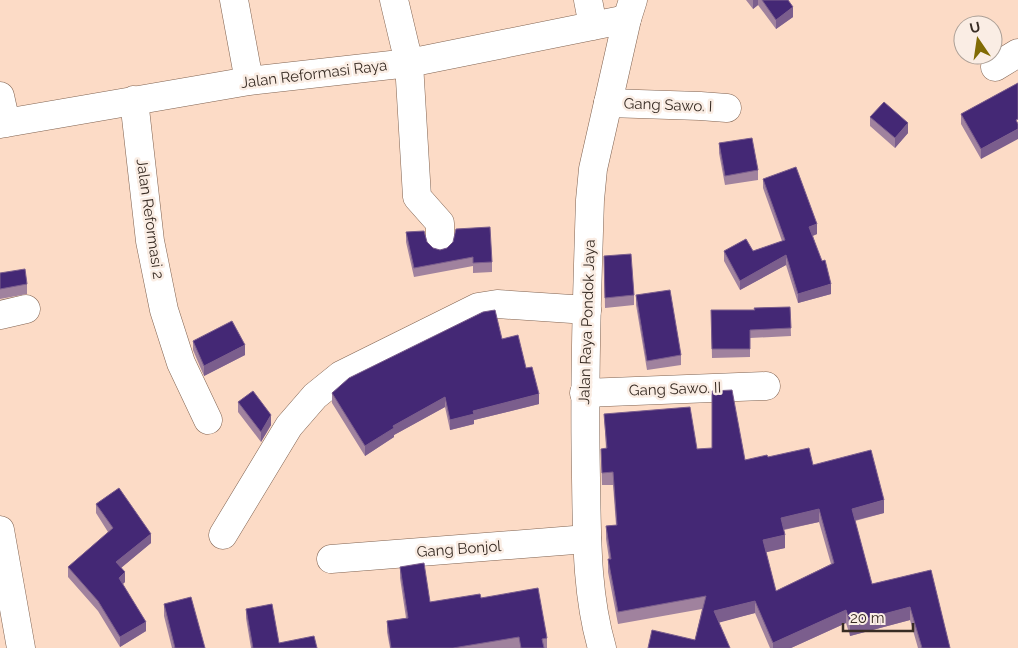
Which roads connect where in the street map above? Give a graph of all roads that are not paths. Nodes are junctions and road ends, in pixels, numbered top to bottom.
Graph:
1 (234, 0) edge
2 (394, 0) edge
3 (588, 0) edge
4 (631, 8) edge
5 (593, 26) junction
6 (409, 63) junction
7 (249, 81) junction
8 (0, 96) edge
9 (134, 100) junction
10 (608, 103) junction
11 (727, 108) dead end
12 (3, 124) edge
13 (440, 244) dead end
14 (26, 309) dead end
15 (587, 310) junction
16 (0, 315) edge
17 (766, 386) dead end
18 (584, 393) junction
19 (208, 420) dead end
20 (0, 530) edge
21 (224, 535) dead end
22 (587, 540) junction
23 (331, 559) dead end
24 (21, 648) edge
25 (602, 648) edge

1 - 7 street
2 - 6 street
3 - 5 street
4 - 5 street, Jalan Reformasi Raya
4 - 10 street, Jalan Raya Pondok Jaya
5 - 6 street, Jalan Reformasi Raya
6 - 7 street, Jalan Reformasi Raya
6 - 13 street
7 - 9 street, Jalan Reformasi Raya
8 - 12 street
9 - 12 street, Jalan Reformasi Raya
9 - 19 street, Jalan Reformasi 2
10 - 11 street, Gang Sawo. I
10 - 15 street, Jalan Raya Pondok Jaya
14 - 16 street
15 - 18 street, Jalan Raya Pondok Jaya
15 - 21 street
17 - 18 street, Gang Sawo. II
18 - 22 street, Jalan Raya Pondok Jaya
20 - 24 street
22 - 23 street, Gang Bonjol
22 - 25 street, Jalan Raya Pondok Jaya

